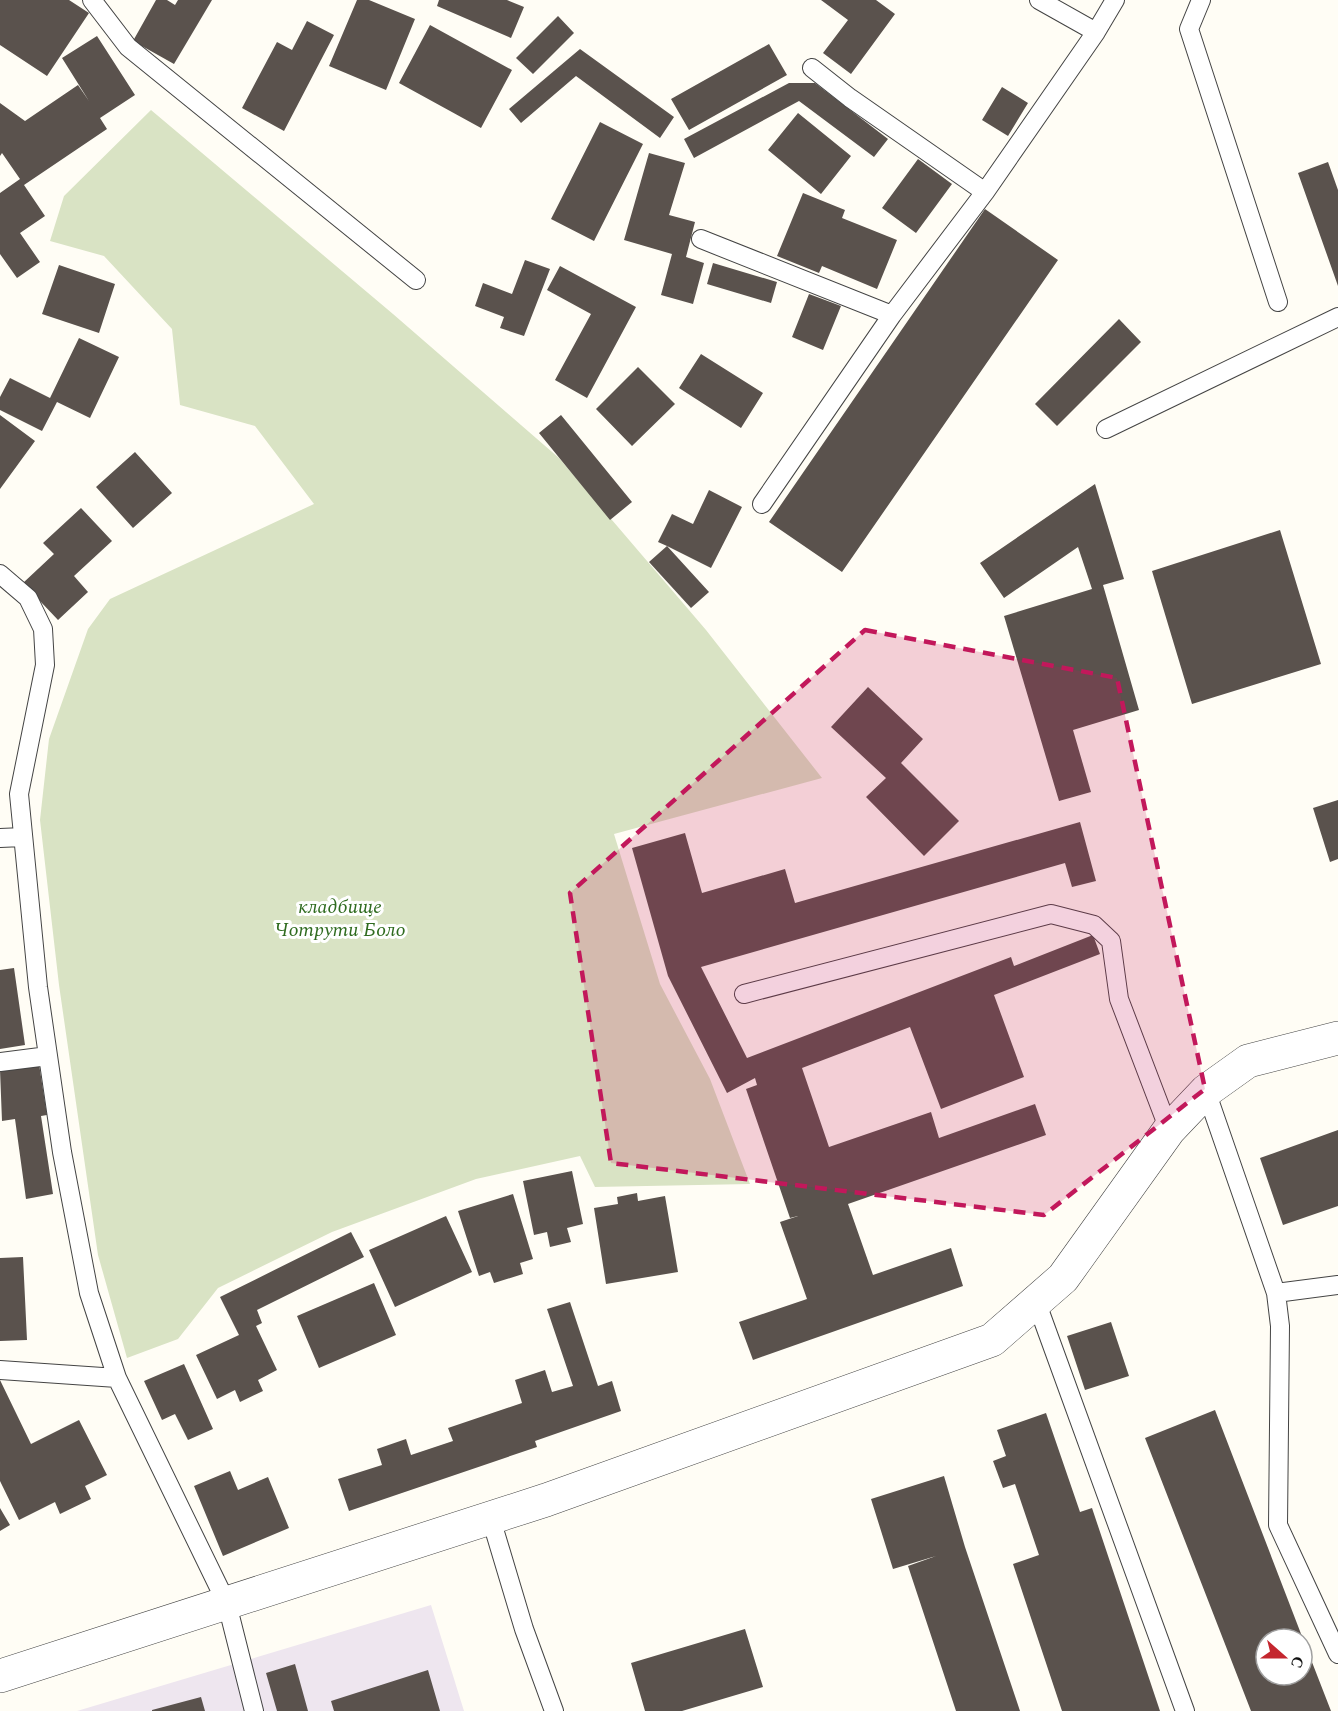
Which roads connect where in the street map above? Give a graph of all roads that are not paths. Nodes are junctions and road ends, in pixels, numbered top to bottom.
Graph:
1 (92, 0) edge
2 (1039, 0) edge
3 (1115, 0) edge
4 (1201, 0) edge
5 (1096, 32) junction
6 (813, 69) dead end
7 (985, 192) junction
8 (701, 239) dead end
9 (416, 280) dead end
10 (1278, 302) dead end
11 (892, 315) junction
12 (1338, 317) edge
13 (1106, 429) dead end
14 (762, 504) dead end
15 (0, 574) edge
16 (23, 837) junction
17 (0, 838) edge
18 (744, 994) dead end
19 (1338, 1038) edge
20 (48, 1056) junction
21 (0, 1062) edge
22 (1206, 1091) junction
23 (1169, 1130) junction
24 (1338, 1285) edge
25 (1276, 1293) junction
26 (1036, 1301) junction
27 (0, 1370) edge
28 (117, 1378) junction
29 (490, 1519) junction
30 (227, 1604) junction
31 (1338, 1654) edge
32 (0, 1676) edge
33 (254, 1711) edge
34 (554, 1711) edge
35 (1185, 1711) edge

1 - 9 lane
2 - 5 lane
3 - 5 lane
4 - 10 lane
5 - 7 lane
6 - 7 lane
7 - 11 lane
8 - 11 lane
11 - 14 lane
12 - 13 lane
15 - 16 lane
16 - 17 lane
16 - 20 lane
18 - 23 lane
19 - 22 street
20 - 21 lane
20 - 28 lane
22 - 23 street
22 - 25 lane
23 - 26 street
24 - 25 lane
25 - 31 lane
26 - 29 street
26 - 35 lane
27 - 28 lane
28 - 30 lane
29 - 30 street
29 - 34 lane
30 - 32 street
30 - 33 lane

